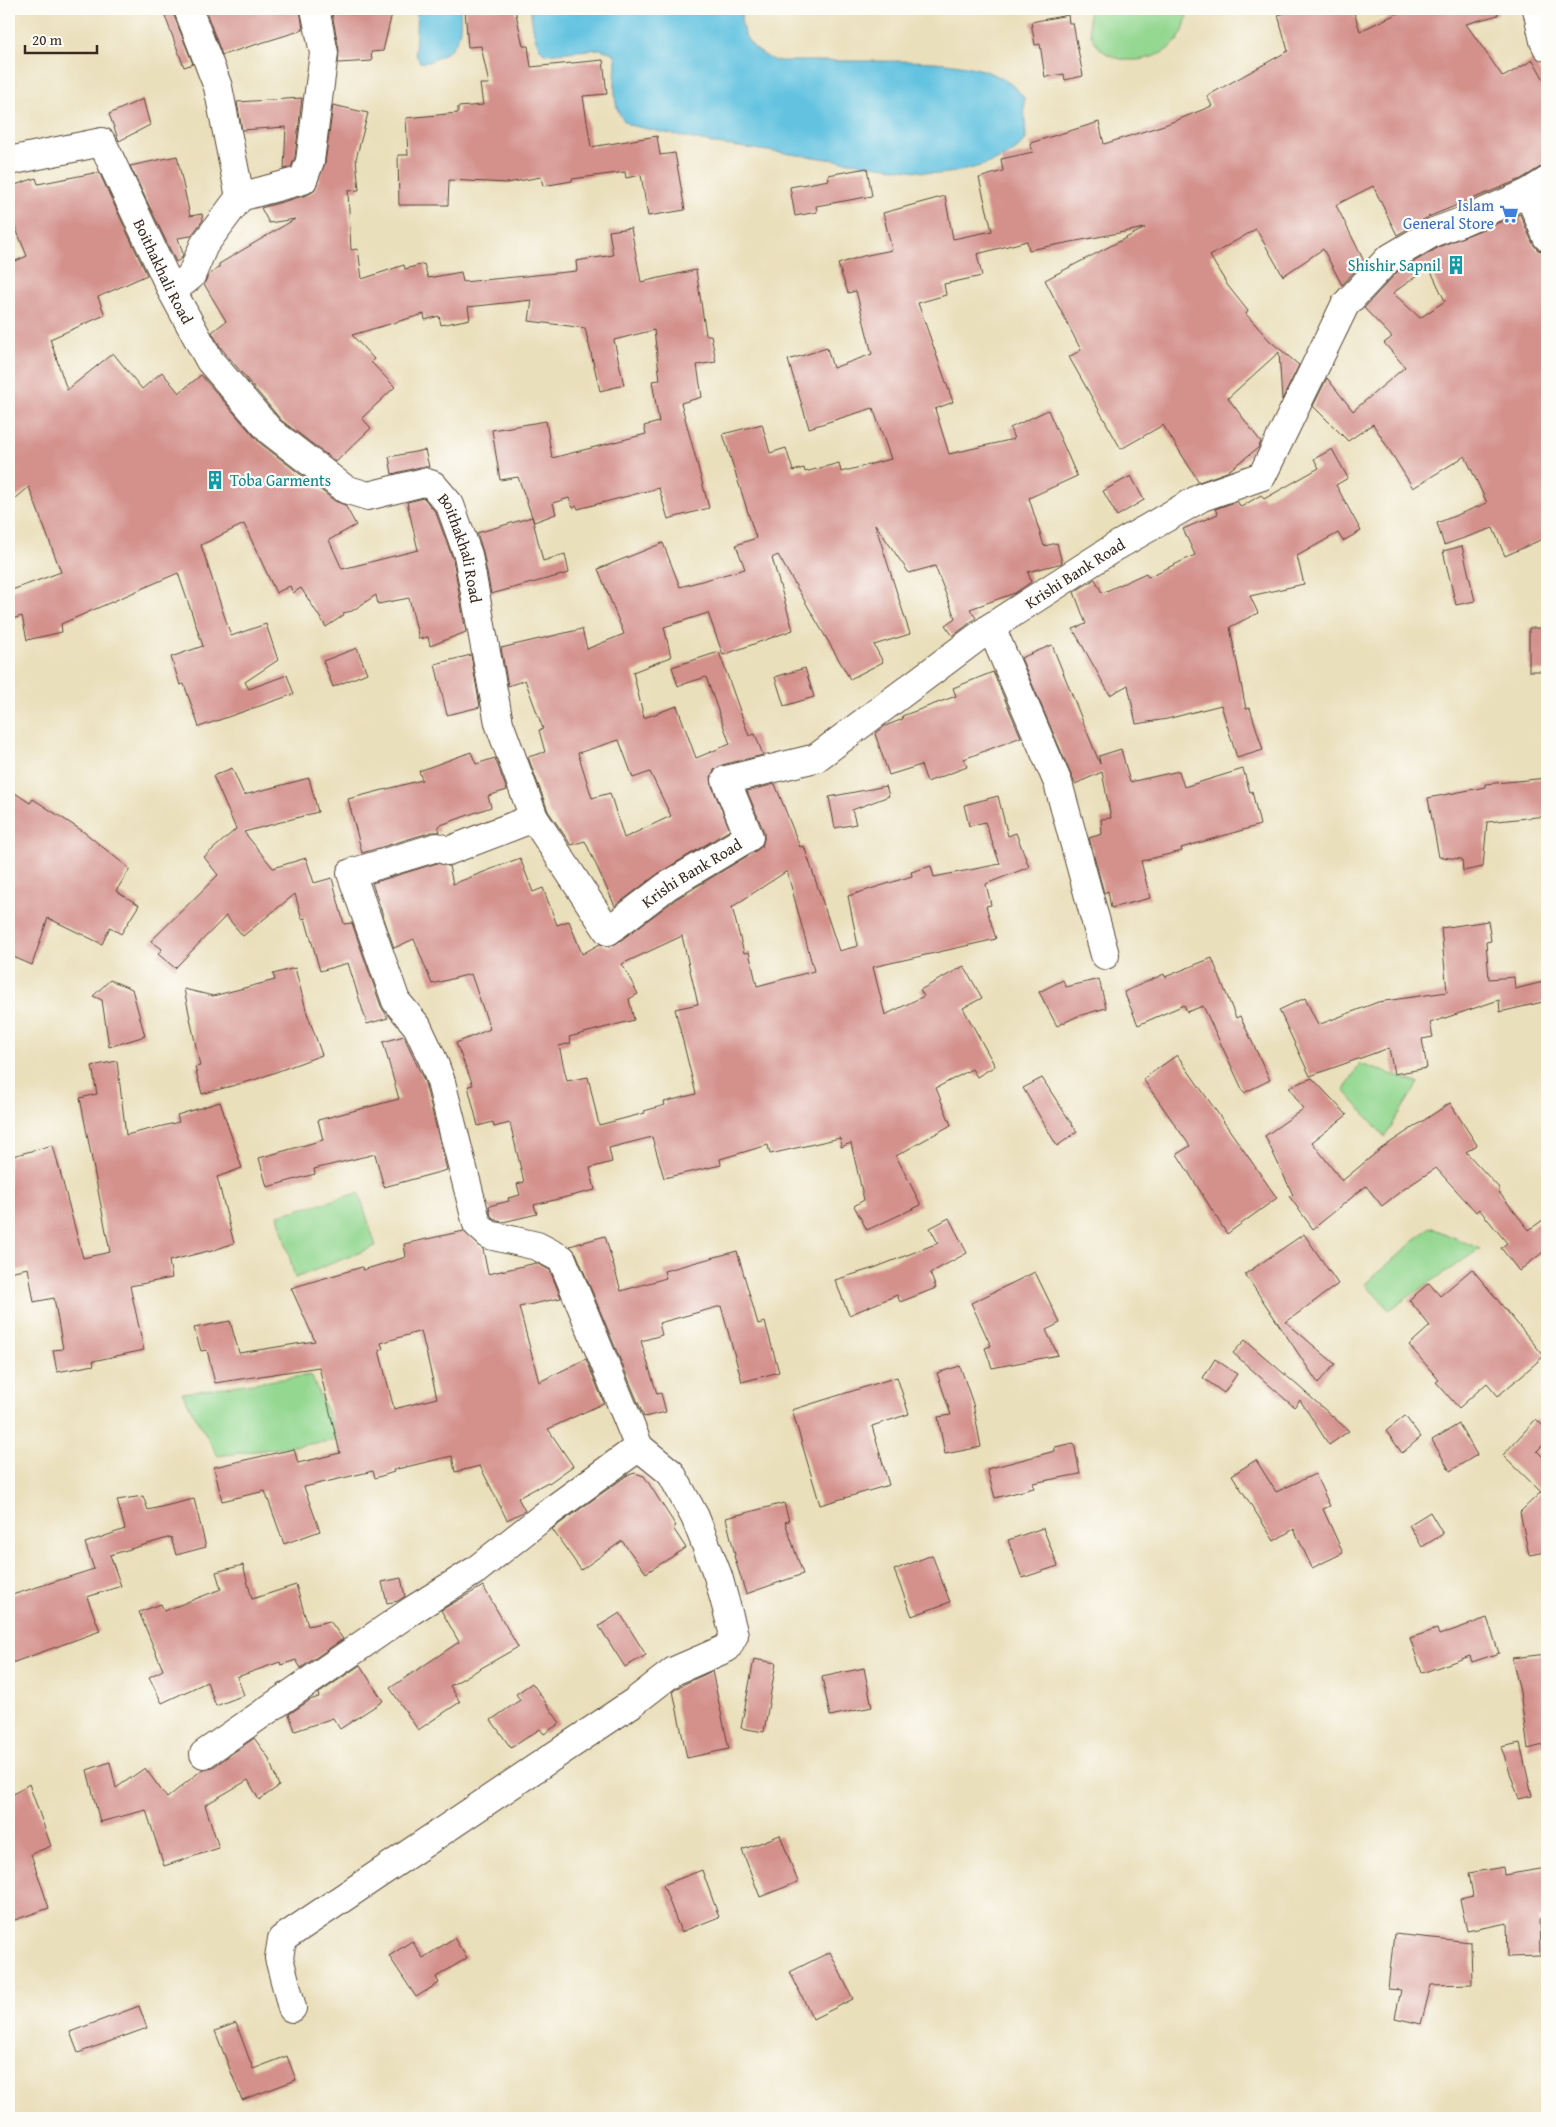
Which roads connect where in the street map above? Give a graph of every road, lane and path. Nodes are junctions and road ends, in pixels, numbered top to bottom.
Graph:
1 (188, 9) edge
2 (315, 9) edge
3 (1536, 9) edge
4 (1547, 47) edge
5 (9, 161) edge
6 (1538, 187) edge
7 (240, 197) junction
8 (1547, 237) edge
9 (172, 291) junction
10 (991, 627) junction
11 (534, 818) junction
12 (608, 931) joint
13 (1105, 955) dead end
14 (639, 1447) junction
15 (204, 1754) dead end
16 (292, 2008) dead end

1 - 7 street
2 - 7 street
3 - 4 street
5 - 9 street, Boithakhali Road
6 - 8 street
6 - 10 street, Krishi Bank Road
7 - 9 street
9 - 11 street, Boithakhali Road
10 - 12 street, Krishi Bank Road
10 - 13 street
11 - 12 street, Boithakhali Road
11 - 14 street
14 - 15 street
14 - 16 street

